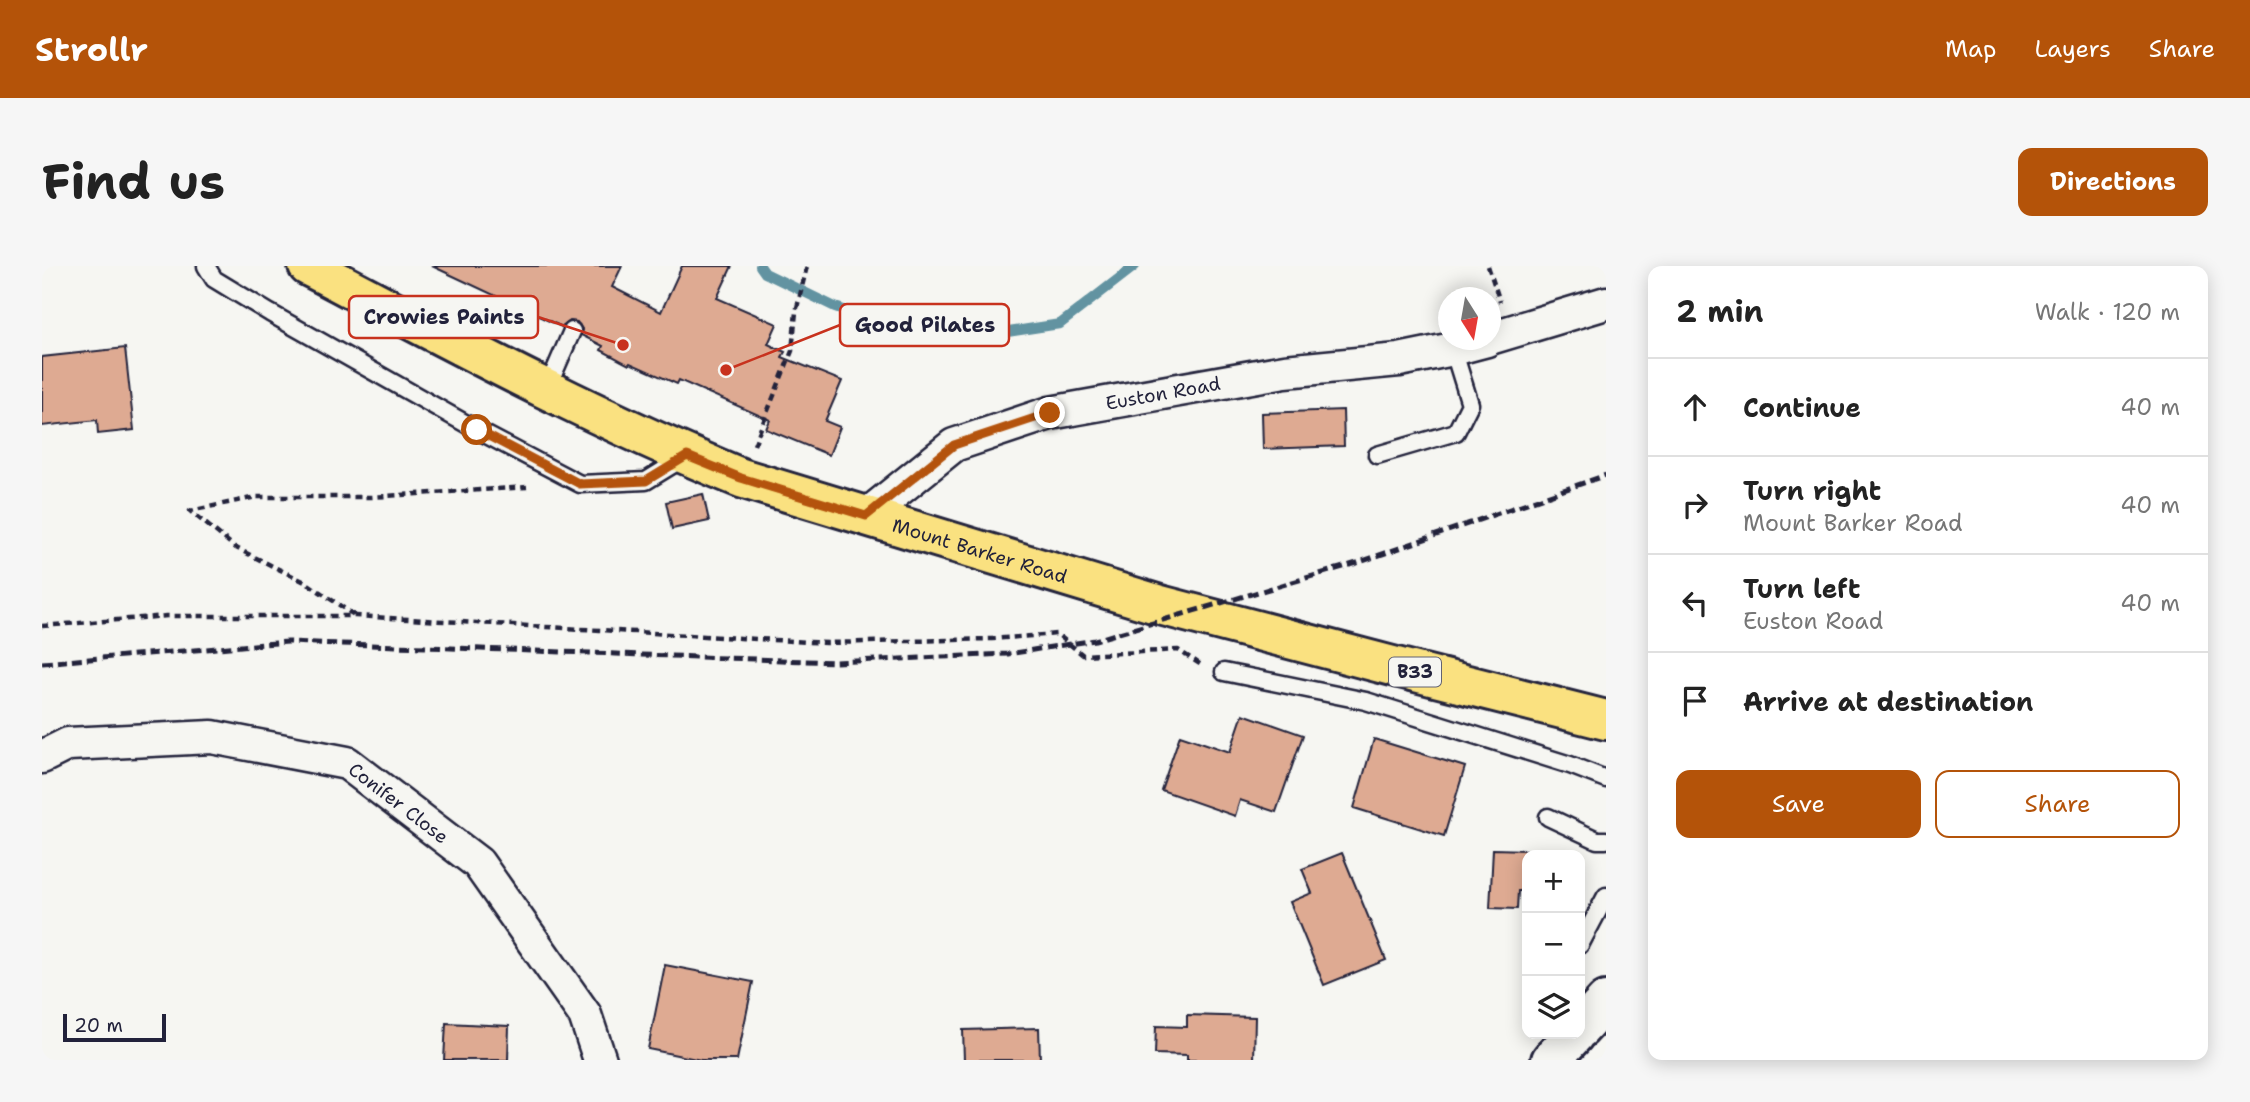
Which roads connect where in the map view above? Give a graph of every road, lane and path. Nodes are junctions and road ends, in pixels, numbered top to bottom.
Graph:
1 (206, 266) edge
2 (308, 266) edge
3 (807, 266) edge
4 (1606, 303) edge
5 (572, 331) dead end
6 (1501, 335) edge
7 (1448, 350) edge
8 (1453, 350) edge
9 (546, 391) junction
10 (1377, 455) dead end
11 (687, 456) junction
12 (741, 478) junction
13 (580, 484) junction
14 (866, 516) junction
15 (355, 616) junction
16 (42, 626) edge
17 (1224, 672) joint
18 (1606, 720) edge
19 (42, 757) edge
20 (1606, 779) edge
21 (1548, 817) dead end
22 (1606, 840) edge
23 (1606, 896) edge
24 (1585, 936) edge
25 (1606, 1001) edge
26 (1585, 1024) edge
27 (1552, 1039) edge
28 (1570, 1039) edge
29 (600, 1060) edge
30 (1549, 1060) edge

1 - 13 lane
2 - 9 main road, Mount Barker Road / B33
3 - 12 path
4 - 6 street, Euston Road
5 - 9 lane
7 - 14 street, Euston Road
8 - 10 lane
9 - 11 main road, Mount Barker Road / B33
11 - 12 main road, Mount Barker Road / B33
11 - 13 lane
12 - 14 main road, Mount Barker Road / B33
13 - 15 path
14 - 18 main road, Mount Barker Road / B33
15 - 16 path
15 - 17 path
17 - 20 lane
19 - 29 street, Conifer Close
21 - 22 lane
23 - 24 lane
25 - 26 street
27 - 30 lane
28 - 30 street

